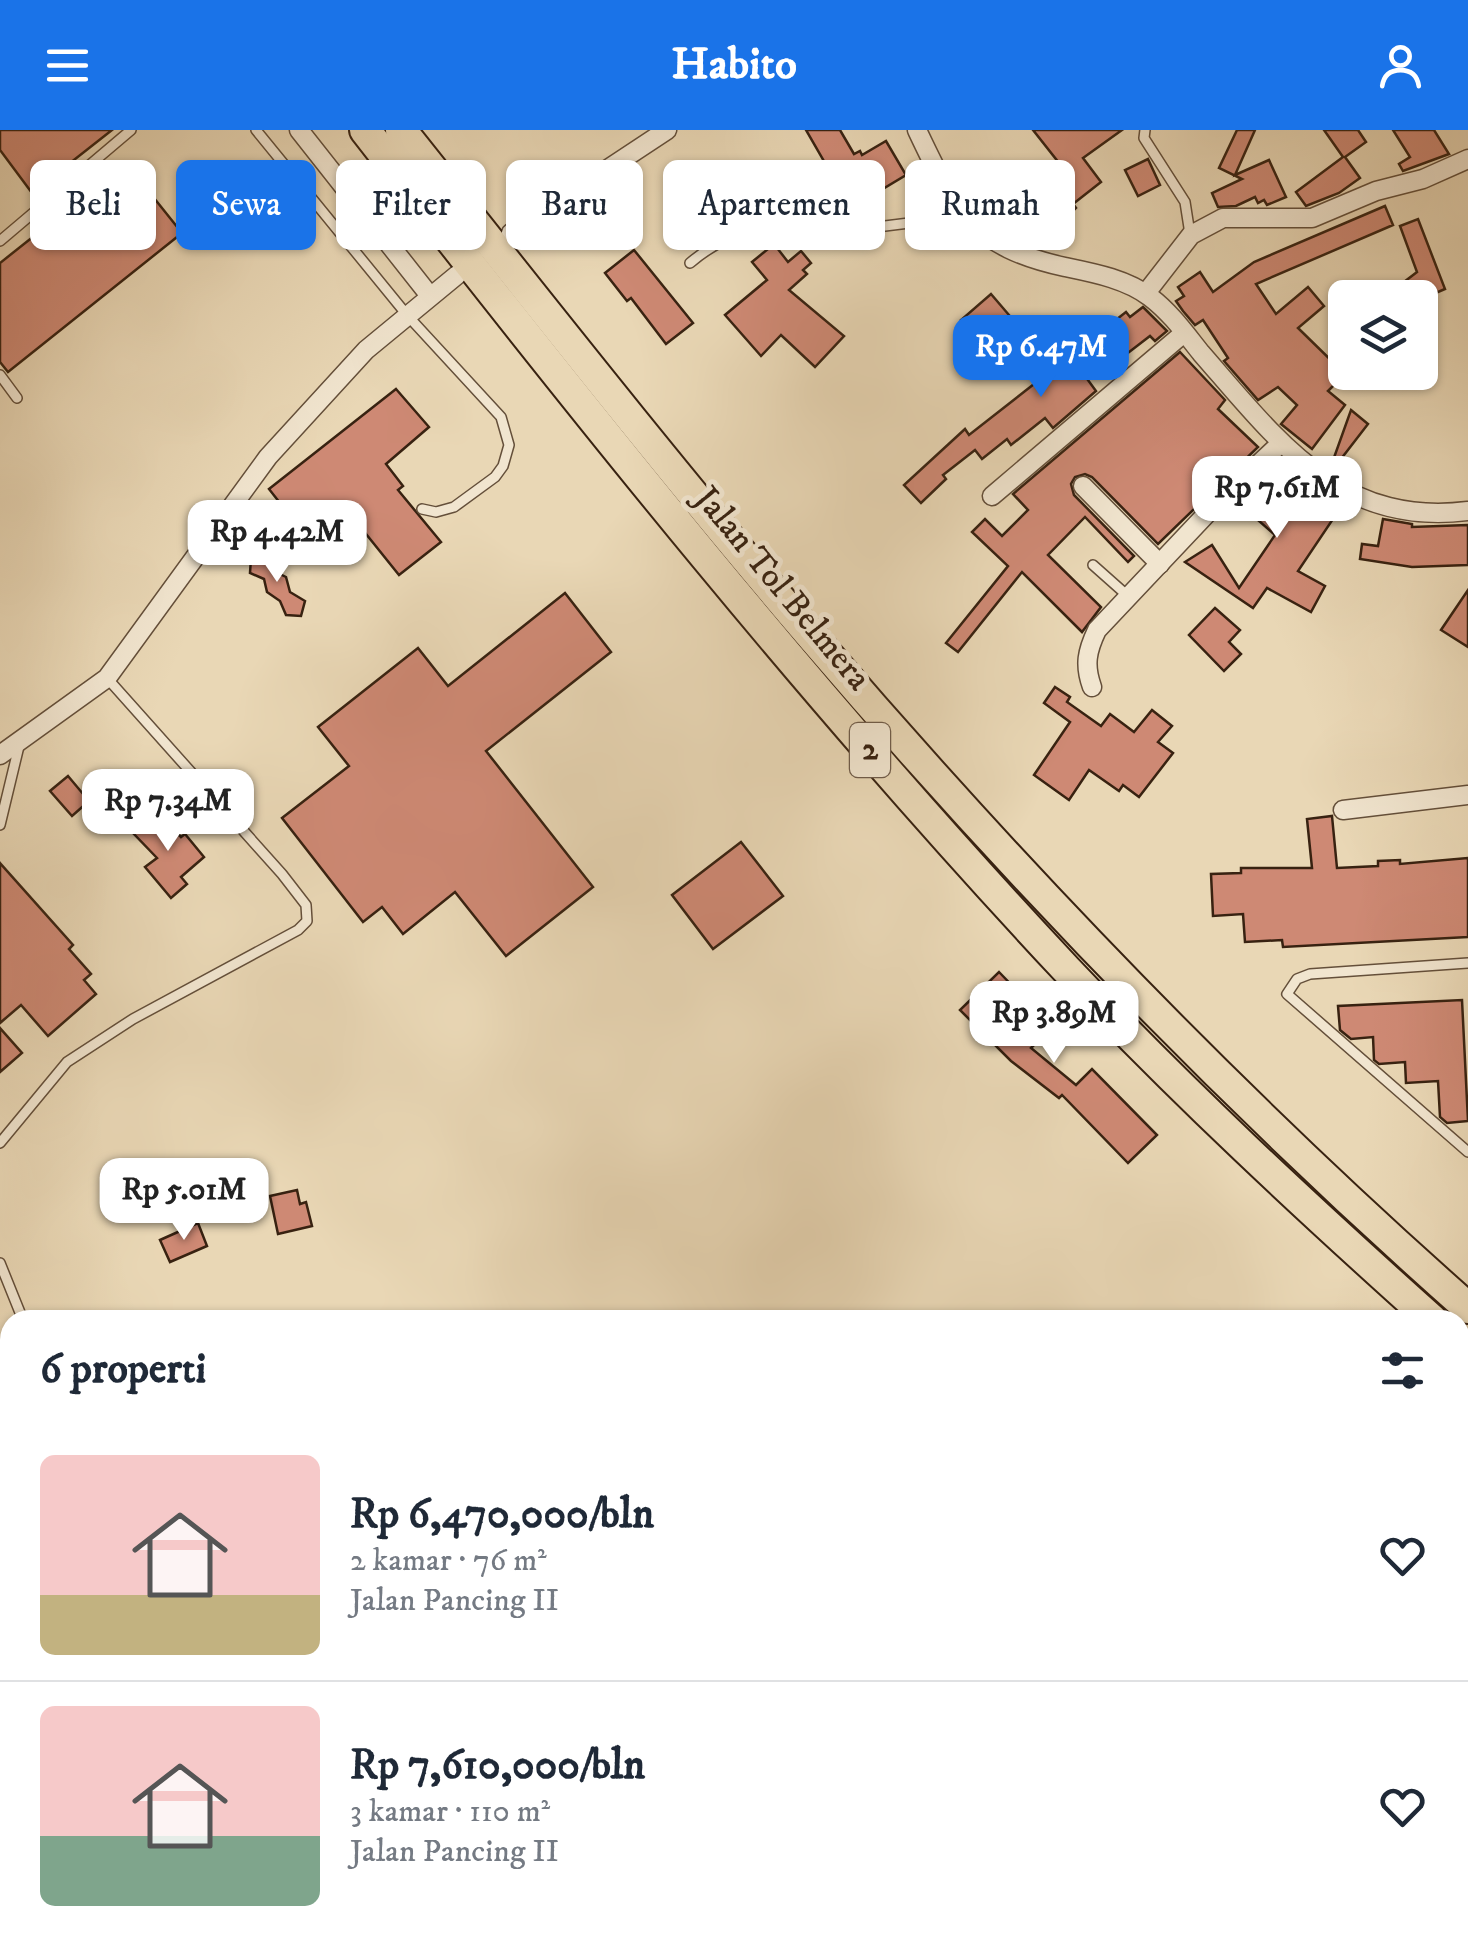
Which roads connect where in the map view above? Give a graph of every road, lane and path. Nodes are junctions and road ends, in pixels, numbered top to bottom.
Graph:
1 (131, 130) edge
2 (256, 130) edge
3 (299, 130) edge
4 (365, 130) edge
5 (401, 130) edge
6 (668, 130) edge
7 (917, 130) edge
8 (1145, 130) edge
9 (1468, 159) edge
10 (622, 160) edge
11 (931, 160) edge
12 (905, 224) edge
13 (1190, 235) junction
14 (0, 242) edge
15 (1010, 250) edge
16 (690, 264) dead end
17 (457, 275) dead end
18 (1146, 293) junction
19 (430, 296) junction
20 (407, 315) junction
21 (1184, 333) junction
22 (0, 375) edge
23 (17, 398) dead end
24 (1280, 444) junction
25 (1083, 486) dead end
26 (992, 496) dead end
27 (422, 509) dead end
28 (1468, 511) edge
29 (1160, 564) junction
30 (1093, 565) dead end
31 (1129, 597) junction
32 (107, 678) junction
33 (1092, 687) dead end
34 (21, 740) junction
35 (0, 755) edge
36 (1468, 795) edge
37 (1342, 810) dead end
38 (0, 826) edge
39 (1468, 963) edge
40 (0, 1142) edge
41 (1468, 1152) edge
42 (0, 1263) edge
43 (1468, 1308) edge
44 (18, 1310) edge
45 (1421, 1310) edge

1 - 14 lane
2 - 20 lane
3 - 19 street
4 - 45 highway, Jalan Tol Belmera / 2
5 - 43 highway, Jalan Tol Belmera / 2
6 - 10 street
7 - 11 street
8 - 13 lane
9 - 13 street
12 - 16 lane
13 - 18 street
15 - 18 street
17 - 19 street
18 - 21 street
19 - 20 street
20 - 27 lane
20 - 32 street
21 - 24 street
21 - 26 street
22 - 23 lane
24 - 28 street
24 - 29 street
25 - 29 street
29 - 31 street
30 - 31 lane
31 - 33 street
32 - 34 street
32 - 40 lane
34 - 35 street
34 - 38 lane
36 - 37 street
39 - 41 lane
42 - 44 lane

